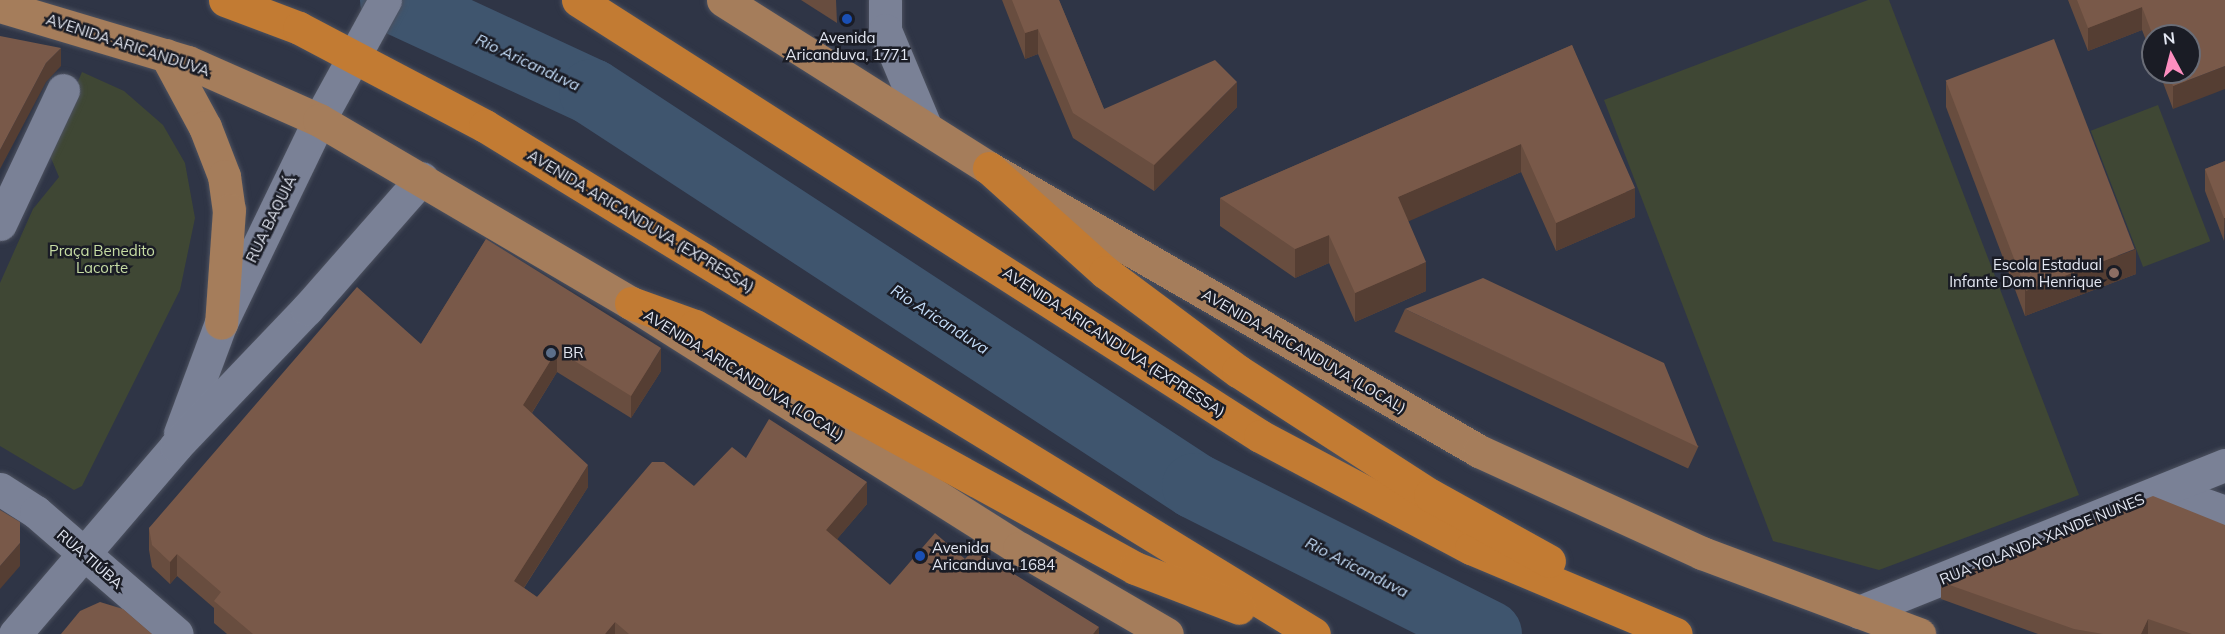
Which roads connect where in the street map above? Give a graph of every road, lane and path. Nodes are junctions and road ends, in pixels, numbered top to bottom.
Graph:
1 (225, 0) edge
2 (385, 0) edge
3 (578, 0) edge
4 (723, 0) edge
5 (885, 0) edge
6 (0, 6) edge
7 (360, 45) junction
8 (166, 55) junction
9 (63, 90) dead end
10 (319, 120) junction
11 (926, 128) junction
12 (989, 168) junction
13 (422, 178) junction
14 (0, 224) edge
15 (631, 303) junction
16 (221, 322) junction
17 (176, 446) junction
18 (2225, 465) edge
19 (0, 489) edge
20 (2164, 490) junction
21 (2225, 512) edge
22 (85, 555) junction
23 (1859, 612) junction
24 (1310, 632) edge
25 (15, 634) edge
26 (177, 634) edge
27 (1167, 634) edge
28 (1676, 634) edge
29 (1683, 634) edge
30 (1919, 634) edge

1 - 7 highway, AVENIDA ARICANDUVA (EXPRESSA)
2 - 7 street, RUA BAQUIÁ
3 - 28 highway, AVENIDA ARICANDUVA (EXPRESSA)
4 - 11 main road, AVENIDA ARICANDUVA (LOCAL)
5 - 11 street
6 - 8 main road, AVENIDA ARICANDUVA
7 - 10 street, RUA BAQUIÁ
7 - 24 highway, AVENIDA ARICANDUVA (EXPRESSA)
8 - 10 main road, AVENIDA ARICANDUVA
8 - 16 main road
9 - 14 street
10 - 13 main road, AVENIDA ARICANDUVA (LOCAL)
10 - 16 street, RUA BAQUIÁ
11 - 12 main road, AVENIDA ARICANDUVA (LOCAL)
12 - 23 main road, AVENIDA ARICANDUVA (LOCAL)
12 - 29 highway
13 - 15 main road, AVENIDA ARICANDUVA (LOCAL)
13 - 17 street, RUA BAQUIÁ
15 - 24 highway
15 - 27 main road, AVENIDA ARICANDUVA (LOCAL)
16 - 17 street, RUA BAQUIÁ
17 - 22 street, RUA BAQUIÁ
18 - 20 street, RUA YOLANDA XANDE NUNES
19 - 22 street, RUA TIÚBA
20 - 21 street
20 - 23 street, RUA YOLANDA XANDE NUNES
22 - 25 street, RUA BAQUIÁ
22 - 26 street, RUA TIÚBA
23 - 30 main road, AVENIDA ARICANDUVA (LOCAL)

